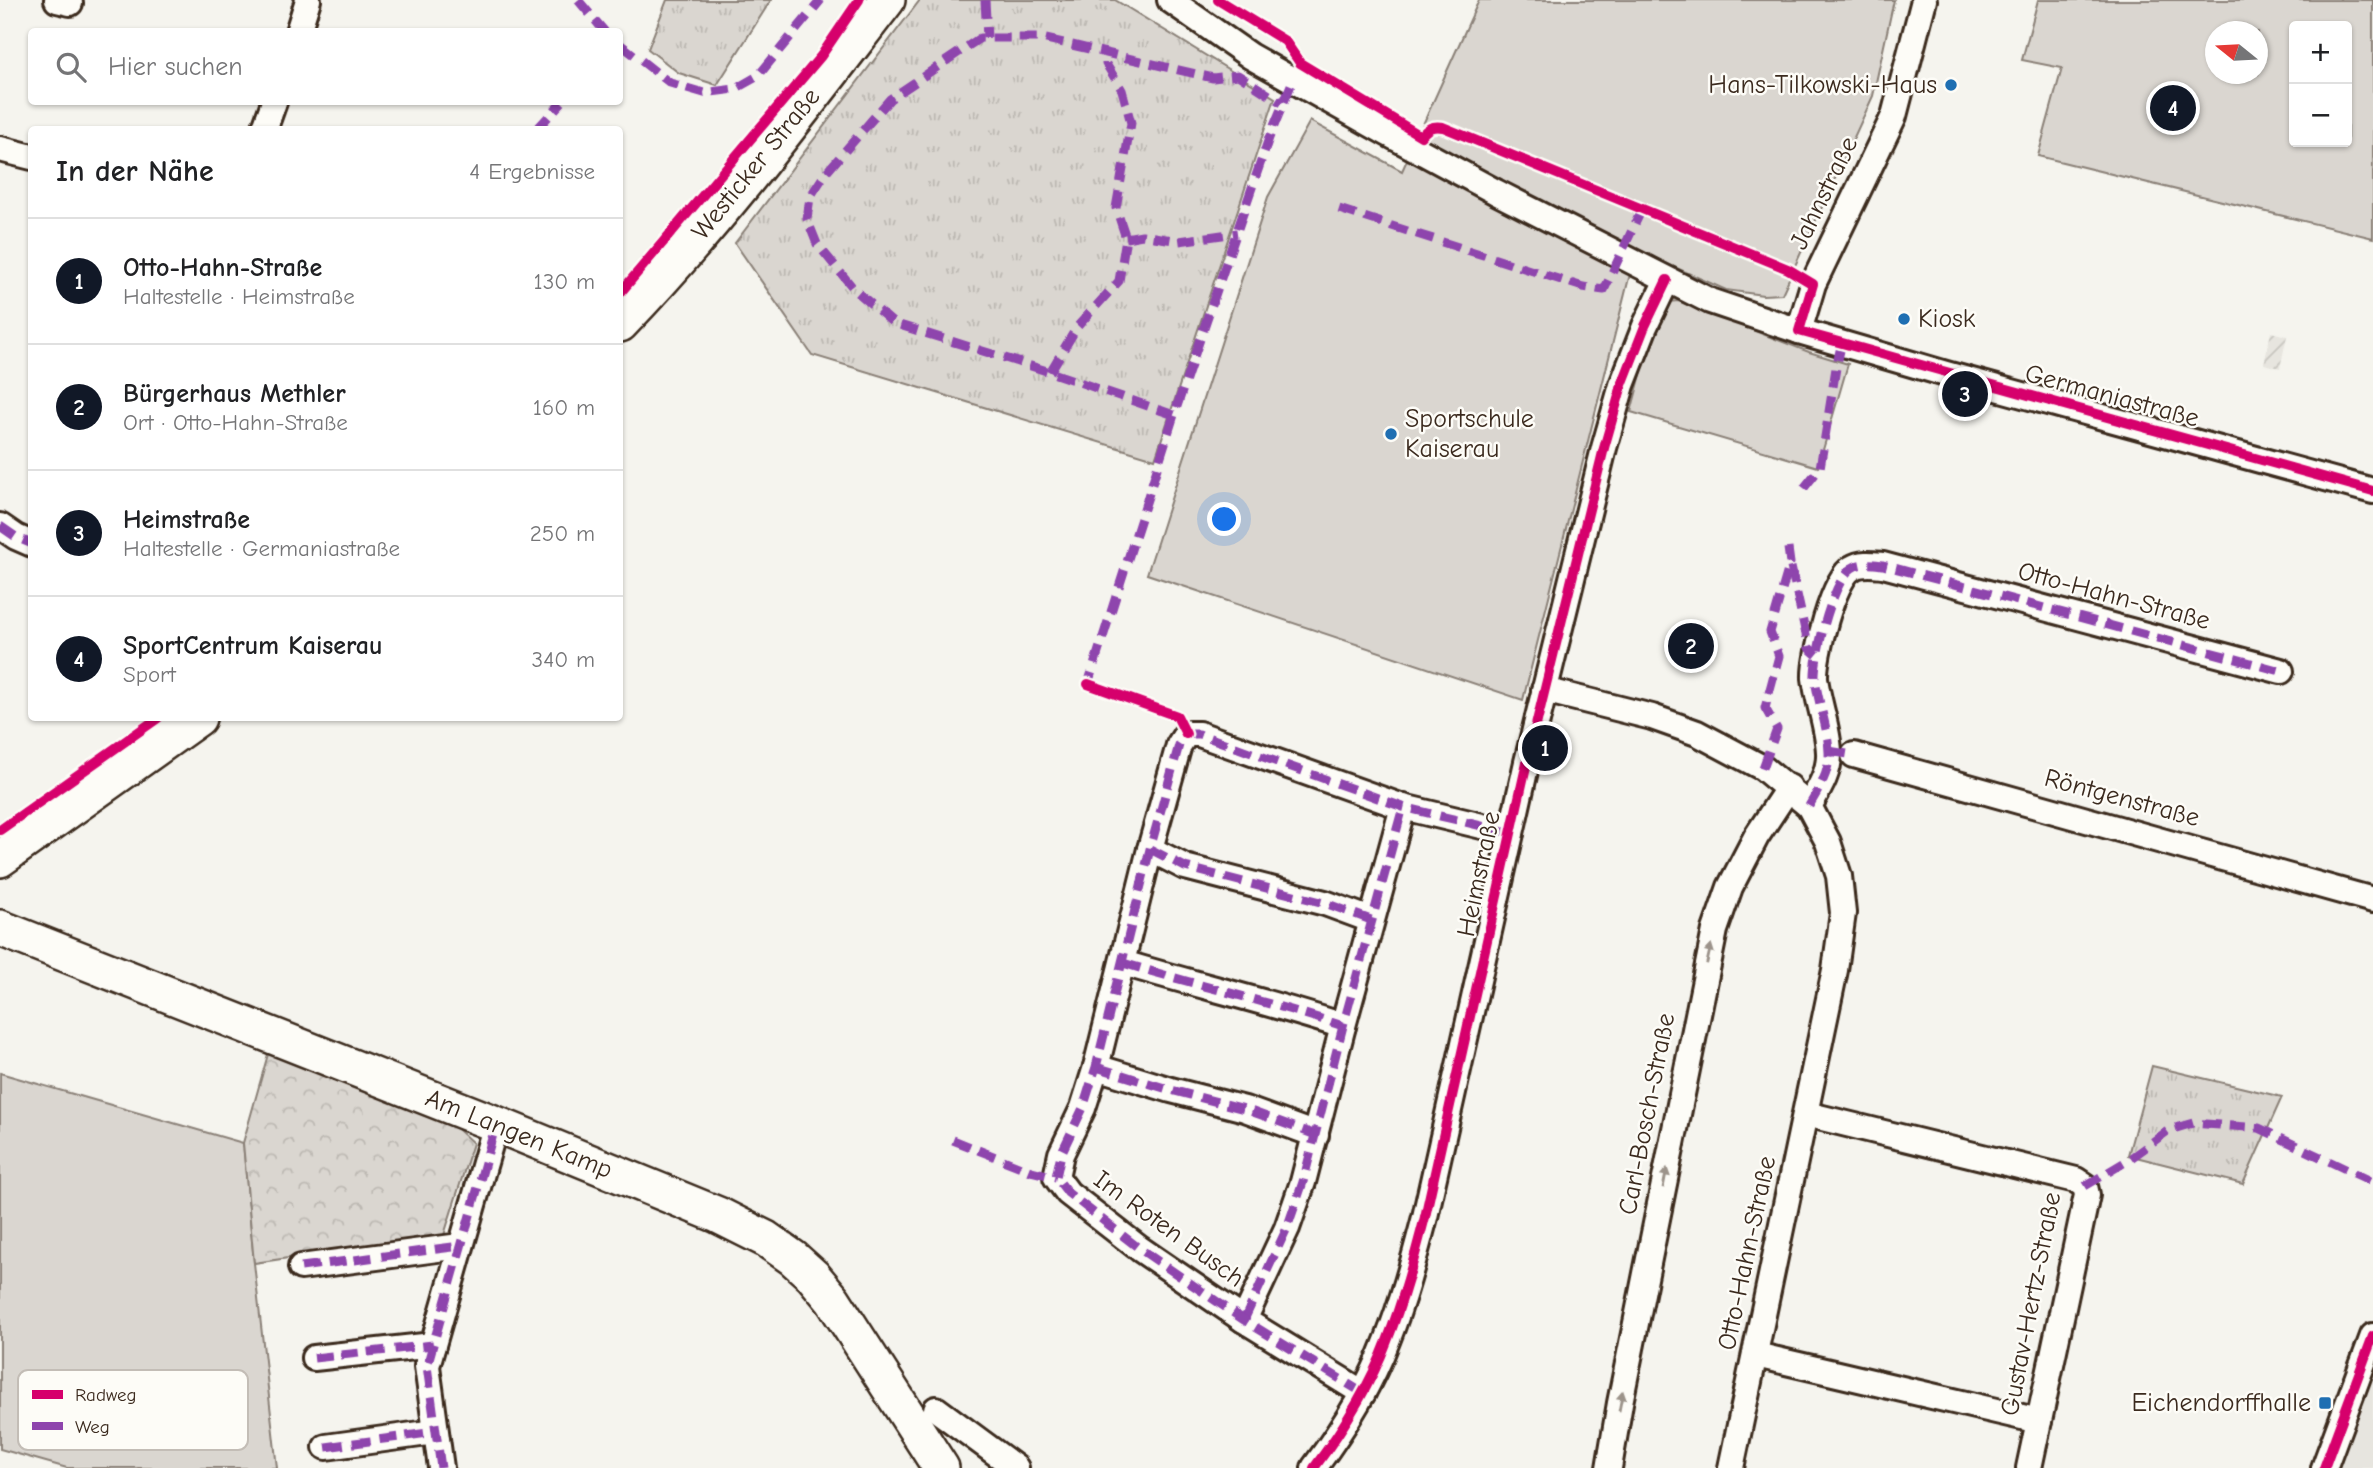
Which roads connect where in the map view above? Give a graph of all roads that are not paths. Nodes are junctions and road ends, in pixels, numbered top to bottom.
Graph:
1 (308, 0) edge
2 (887, 0) edge
3 (1170, 0) edge
4 (1924, 0) edge
5 (299, 28) edge
6 (273, 105) edge
7 (265, 126) edge
8 (0, 149) edge
9 (28, 157) edge
10 (1667, 280) junction
11 (623, 321) edge
12 (1799, 331) junction
13 (2373, 491) edge
14 (0, 526) edge
15 (28, 542) edge
16 (2281, 671) dead end
17 (1544, 690) junction
18 (194, 721) edge
19 (1854, 755) dead end
20 (1789, 788) junction
21 (1809, 806) junction
22 (1403, 807) junction
23 (1511, 833) junction
24 (1150, 849) junction
25 (0, 859) edge
26 (2373, 900) edge
27 (1371, 920) junction
28 (0, 927) edge
29 (1123, 963) junction
30 (1343, 1026) junction
31 (1096, 1067) junction
32 (1806, 1115) junction
33 (496, 1124) junction
34 (1316, 1135) junction
35 (460, 1246) junction
36 (301, 1268) dead end
37 (1244, 1320) junction
38 (2373, 1336) edge
39 (432, 1345) junction
40 (1756, 1355) junction
41 (314, 1358) dead end
42 (1363, 1393) junction
43 (936, 1409) dead end
44 (2039, 1421) junction
45 (435, 1432) junction
46 (326, 1447) dead end
47 (441, 1468) edge
48 (941, 1468) edge
49 (1016, 1468) edge
50 (1314, 1468) edge
51 (1609, 1468) edge
52 (1731, 1468) edge
53 (2029, 1468) edge
54 (2324, 1468) edge

1 - 5 street
2 - 11 street, Westicker Straße
3 - 10 street, Germaniastraße
4 - 12 street, Jahnstraße
6 - 7 street
8 - 9 street
10 - 12 street, Germaniastraße
10 - 17 street, Heimstraße
12 - 13 street, Germaniastraße
14 - 15 street
16 - 21 street, Otto-Hahn-Straße
17 - 20 street, Otto-Hahn-Straße
17 - 23 street, Heimstraße
18 - 25 street
19 - 26 street, Röntgenstraße
20 - 21 street, Otto-Hahn-Straße
51 -> 20 street, Carl-Bosch-Straße
21 - 32 street, Otto-Hahn-Straße
22 - 23 street, Im Roten Busch
22 - 24 street, Im Roten Busch
22 - 27 street, Im Roten Busch
23 - 42 street, Heimstraße
24 - 27 street
24 - 29 street, Im Roten Busch
27 - 30 street, Im Roten Busch
28 - 33 street, Am Langen Kamp
29 - 30 street
29 - 31 street, Im Roten Busch
30 - 34 street, Im Roten Busch
31 - 34 street
31 - 37 street, Im Roten Busch
32 - 40 street, Otto-Hahn-Straße
32 - 44 street, Gustav-Hertz-Straße
33 - 35 street
33 - 48 street, Am Langen Kamp
34 - 37 street, Im Roten Busch
35 - 36 street
35 - 39 street
37 - 42 street, Im Roten Busch
38 - 54 street
39 - 41 street
39 - 45 street
40 - 44 street
40 - 52 street, Otto-Hahn-Straße
42 - 50 street, Heimstraße
43 - 49 street
44 - 53 street, Gustav-Hertz-Straße
45 - 46 street
45 - 47 street

